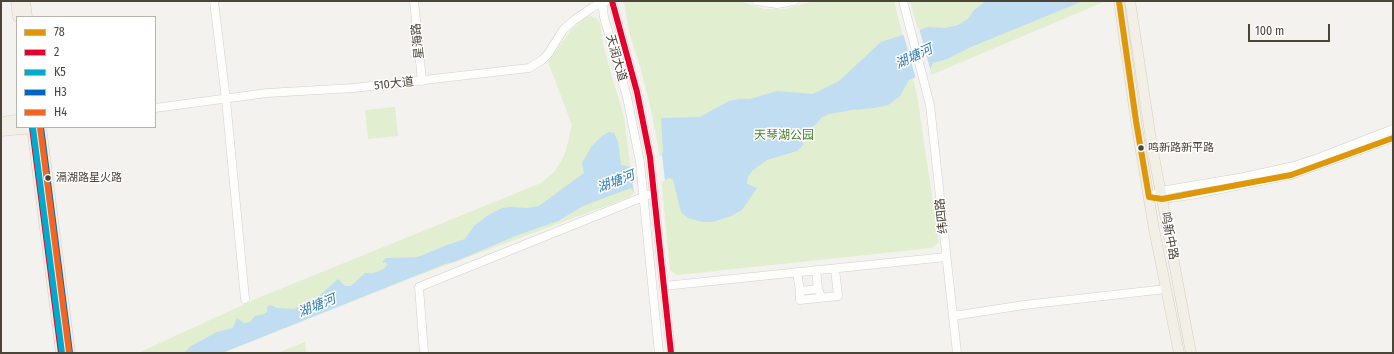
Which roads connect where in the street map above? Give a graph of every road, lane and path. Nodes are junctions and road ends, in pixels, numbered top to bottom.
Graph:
1 (16, 1) edge
2 (25, 1) edge
3 (214, 1) edge
4 (414, 1) edge
5 (612, 1) edge
6 (757, 1) edge
7 (794, 1) edge
8 (902, 1) edge
9 (1120, 1) edge
10 (1130, 1) edge
11 (603, 2) edge
12 (18, 16) edge
13 (27, 16) edge
14 (422, 81) junction
15 (226, 100) junction
16 (156, 108) edge
17 (16, 120) edge
18 (1, 122) edge
19 (26, 128) edge
20 (35, 128) edge
21 (35, 128) edge
22 (1393, 129) edge
23 (1, 131) edge
24 (1393, 138) edge
25 (654, 189) junction
26 (644, 192) junction
27 (1162, 195) junction
28 (1149, 196) junction
29 (946, 257) junction
30 (835, 268) junction
31 (816, 270) junction
32 (797, 272) junction
33 (664, 286) junction
34 (818, 289) junction
35 (1166, 289) junction
36 (799, 298) junction
37 (822, 298) junction
38 (245, 299) dead end
39 (953, 316) junction
40 (61, 353) edge
41 (70, 353) edge
42 (424, 353) edge
43 (660, 353) edge
44 (671, 353) edge
45 (957, 353) edge
46 (1179, 353) edge
47 (1191, 353) edge

1 - 12 main road
2 - 13 main road
3 - 15 street
4 - 14 street, 星海路
5 - 25 street, 天润大道
6 - 7 street
8 - 29 street, 纬四路
9 - 28 main road, 鸣新中路
10 - 27 main road, 鸣新中路
11 - 14 street, 510大道
11 - 26 street, 天润大道
14 - 15 street, 510大道
15 - 16 street, 510大道
15 - 38 street
17 - 18 main road
19 - 23 main road
20 - 40 main road
21 - 41 main road
22 - 27 street
24 - 27 street
25 - 26 street
25 - 33 street
26 - 42 street
26 - 43 street
27 - 28 street
27 - 47 main road, 鸣新中路
28 - 35 main road, 鸣新中路
29 - 30 street
29 - 39 street, 纬四路
30 - 31 street
30 - 37 street
31 - 32 street
31 - 34 street
32 - 33 street
32 - 36 street
33 - 44 street
34 - 36 street
34 - 37 street
35 - 39 street
35 - 46 main road, 鸣新中路
36 - 37 street
39 - 45 street, 纬四路

